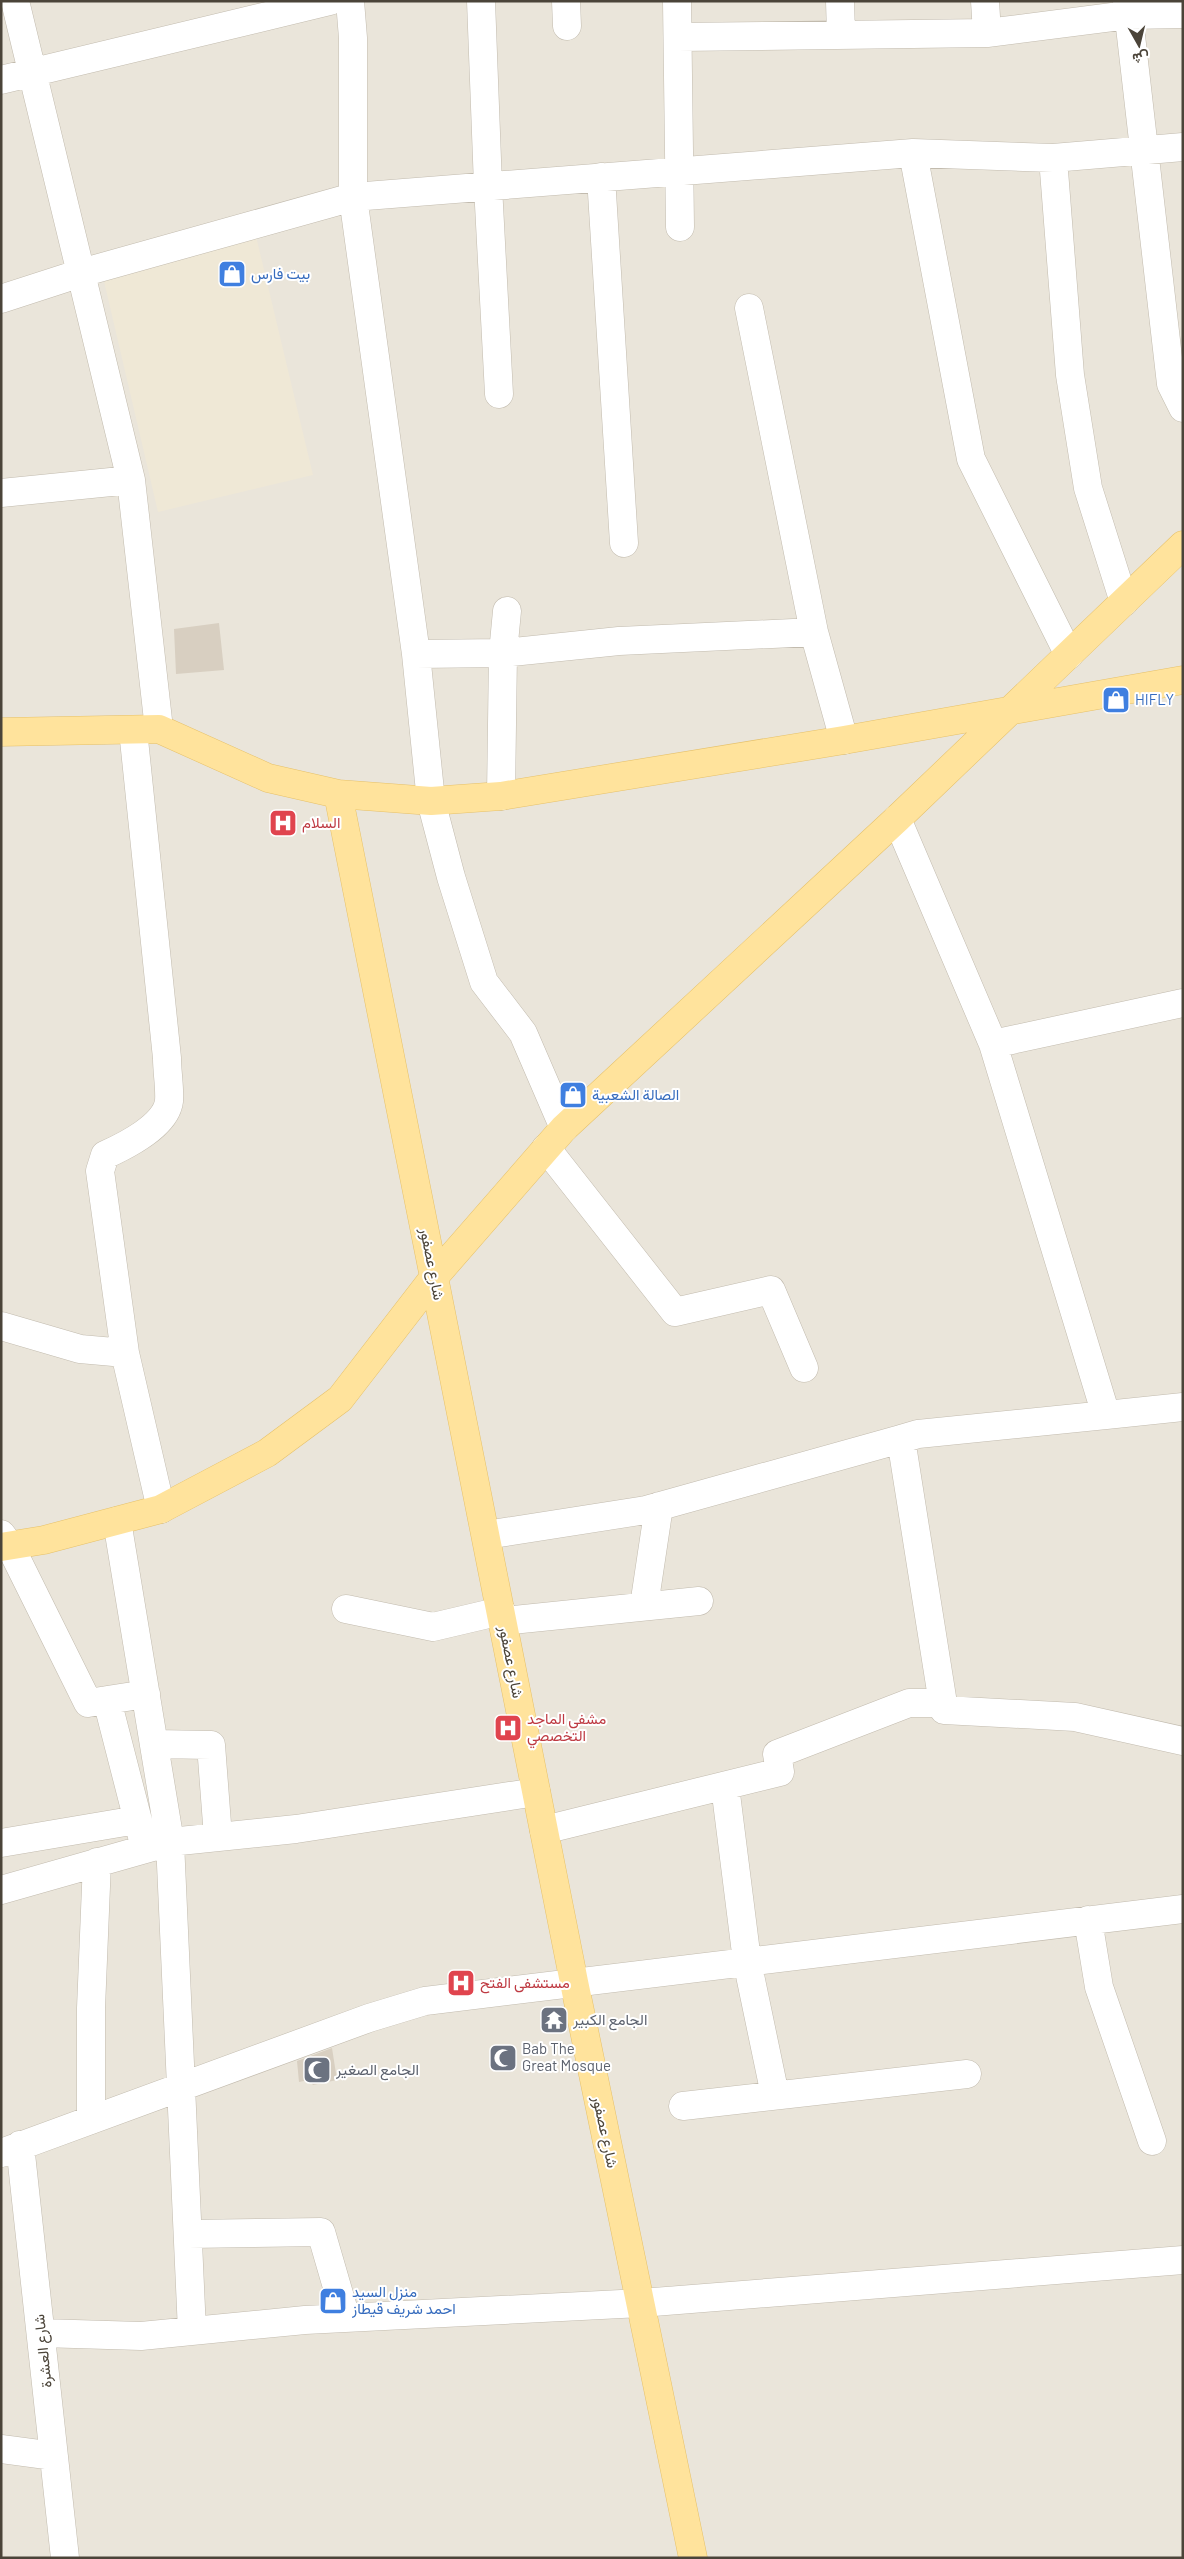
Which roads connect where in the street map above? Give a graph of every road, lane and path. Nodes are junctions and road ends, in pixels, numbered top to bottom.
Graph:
1 (15, 1) edge
2 (330, 1) edge
3 (350, 1) edge
4 (481, 1) edge
5 (678, 1) edge
6 (840, 1) edge
7 (985, 1) edge
8 (1127, 8) edge
9 (1183, 14) edge
10 (987, 33) junction
11 (841, 34) junction
12 (678, 37) junction
13 (32, 72) junction
14 (1, 80) edge
15 (1183, 147) edge
16 (1144, 150) junction
17 (913, 153) junction
18 (1053, 158) junction
19 (680, 171) junction
20 (601, 178) junction
21 (488, 186) junction
22 (353, 197) junction
23 (680, 227) dead end
24 (81, 273) junction
25 (1, 299) edge
26 (749, 308) dead end
27 (499, 394) dead end
28 (1183, 408) edge
29 (131, 480) junction
30 (1, 492) edge
31 (624, 542) dead end
32 (1181, 552) edge
33 (1124, 602) junction
34 (507, 611) dead end
35 (814, 632) junction
36 (503, 653) junction
37 (416, 654) junction
38 (1068, 655) junction
39 (1183, 680) edge
40 (1012, 709) junction
41 (146, 729) junction
42 (1, 732) edge
43 (844, 740) junction
44 (338, 794) junction
45 (501, 796) junction
46 (431, 801) junction
47 (898, 819) junction
48 (1183, 1003) edge
49 (993, 1044) junction
50 (564, 1128) junction
51 (546, 1148) junction
52 (435, 1276) junction
53 (1, 1326) edge
54 (125, 1353) junction
55 (804, 1368) dead end
56 (1183, 1407) edge
57 (1106, 1414) junction
58 (901, 1439) junction
59 (659, 1506) junction
60 (161, 1509) junction
61 (117, 1521) junction
62 (486, 1535) junction
63 (4, 1542) edge
64 (699, 1601) dead end
65 (644, 1606) junction
66 (346, 1610) dead end
67 (502, 1616) junction
68 (146, 1694) junction
69 (98, 1701) junction
70 (943, 1703) junction
71 (1183, 1741) edge
72 (154, 1744) junction
73 (725, 1786) junction
74 (536, 1792) junction
75 (137, 1820) junction
76 (544, 1830) junction
77 (218, 1837) junction
78 (1, 1843) edge
79 (158, 1845) junction
80 (97, 1862) junction
81 (1, 1890) edge
82 (1183, 1909) edge
83 (1088, 1920) junction
84 (746, 1961) junction
85 (574, 1982) junction
86 (967, 2074) dead end
87 (182, 2086) junction
88 (775, 2095) junction
89 (683, 2106) dead end
90 (91, 2120) junction
91 (1152, 2141) dead end
92 (11, 2149) edge
93 (188, 2234) junction
94 (1183, 2260) edge
95 (640, 2303) junction
96 (346, 2318) junction
97 (192, 2331) junction
98 (41, 2333) junction
99 (1, 2449) edge
100 (54, 2456) junction
101 (65, 2558) edge
102 (693, 2558) edge

1 - 13 street
2 - 13 street
3 - 22 street
4 - 21 street
5 - 12 street
6 - 11 street
7 - 10 street
8 - 9 street
8 - 10 street
8 - 16 street
10 - 11 street
11 - 12 street
12 - 19 street
13 - 14 street
13 - 24 street
15 - 16 street
16 - 18 street
16 - 28 street
17 - 18 street
17 - 19 street
17 - 38 street
18 - 33 street
19 - 20 street
19 - 23 street
20 - 21 street
20 - 31 street
21 - 22 street
21 - 27 street
22 - 24 street
22 - 37 street
24 - 25 street
24 - 29 street
26 - 35 street
29 - 30 street
29 - 41 street
32 - 33 main road
33 - 38 main road
34 - 36 street
35 - 36 street
35 - 43 street
36 - 37 street
36 - 45 street
37 - 46 street
38 - 40 main road
39 - 40 main road
40 - 43 main road
40 - 47 main road
41 - 42 main road
41 - 44 main road
41 - 54 street
43 - 45 main road
44 - 46 main road
44 - 52 main road, شارع عصفور
45 - 46 main road
46 - 50 street
47 - 49 street
47 - 50 main road
48 - 49 street
49 - 57 street
50 - 51 main road
51 - 52 main road
51 - 55 street
52 - 60 main road
52 - 62 main road, شارع عصفور
53 - 54 street
54 - 60 street
56 - 57 street
57 - 58 street
58 - 59 street
58 - 70 street
59 - 62 street
59 - 65 street
60 - 61 main road
61 - 63 main road
61 - 68 street
62 - 67 main road, شارع عصفور
63 - 69 street
64 - 65 street
65 - 67 street
66 - 67 street
67 - 74 main road, شارع عصفور
68 - 69 street
68 - 72 street
69 - 75 street
70 - 71 street
70 - 73 street
72 - 77 street
72 - 79 street
73 - 76 street
73 - 84 street
74 - 76 main road, شارع عصفور
74 - 77 street
75 - 78 street
75 - 79 street
76 - 85 main road, شارع عصفور
77 - 79 street
79 - 80 street
79 - 87 street
80 - 81 street
80 - 90 street
82 - 83 street
83 - 84 street
83 - 91 street
84 - 85 street
84 - 88 street
85 - 87 street
85 - 95 main road, شارع عصفور
86 - 88 street
87 - 90 street
87 - 93 street
88 - 89 street
90 - 92 street
92 - 98 street, شارع العشرة
93 - 96 street
93 - 97 street
94 - 95 street
95 - 96 street
95 - 102 main road, شارع عصفور
96 - 97 street
97 - 98 street
98 - 100 street, شارع العشرة
99 - 100 street
100 - 101 street, شارع العشرة

